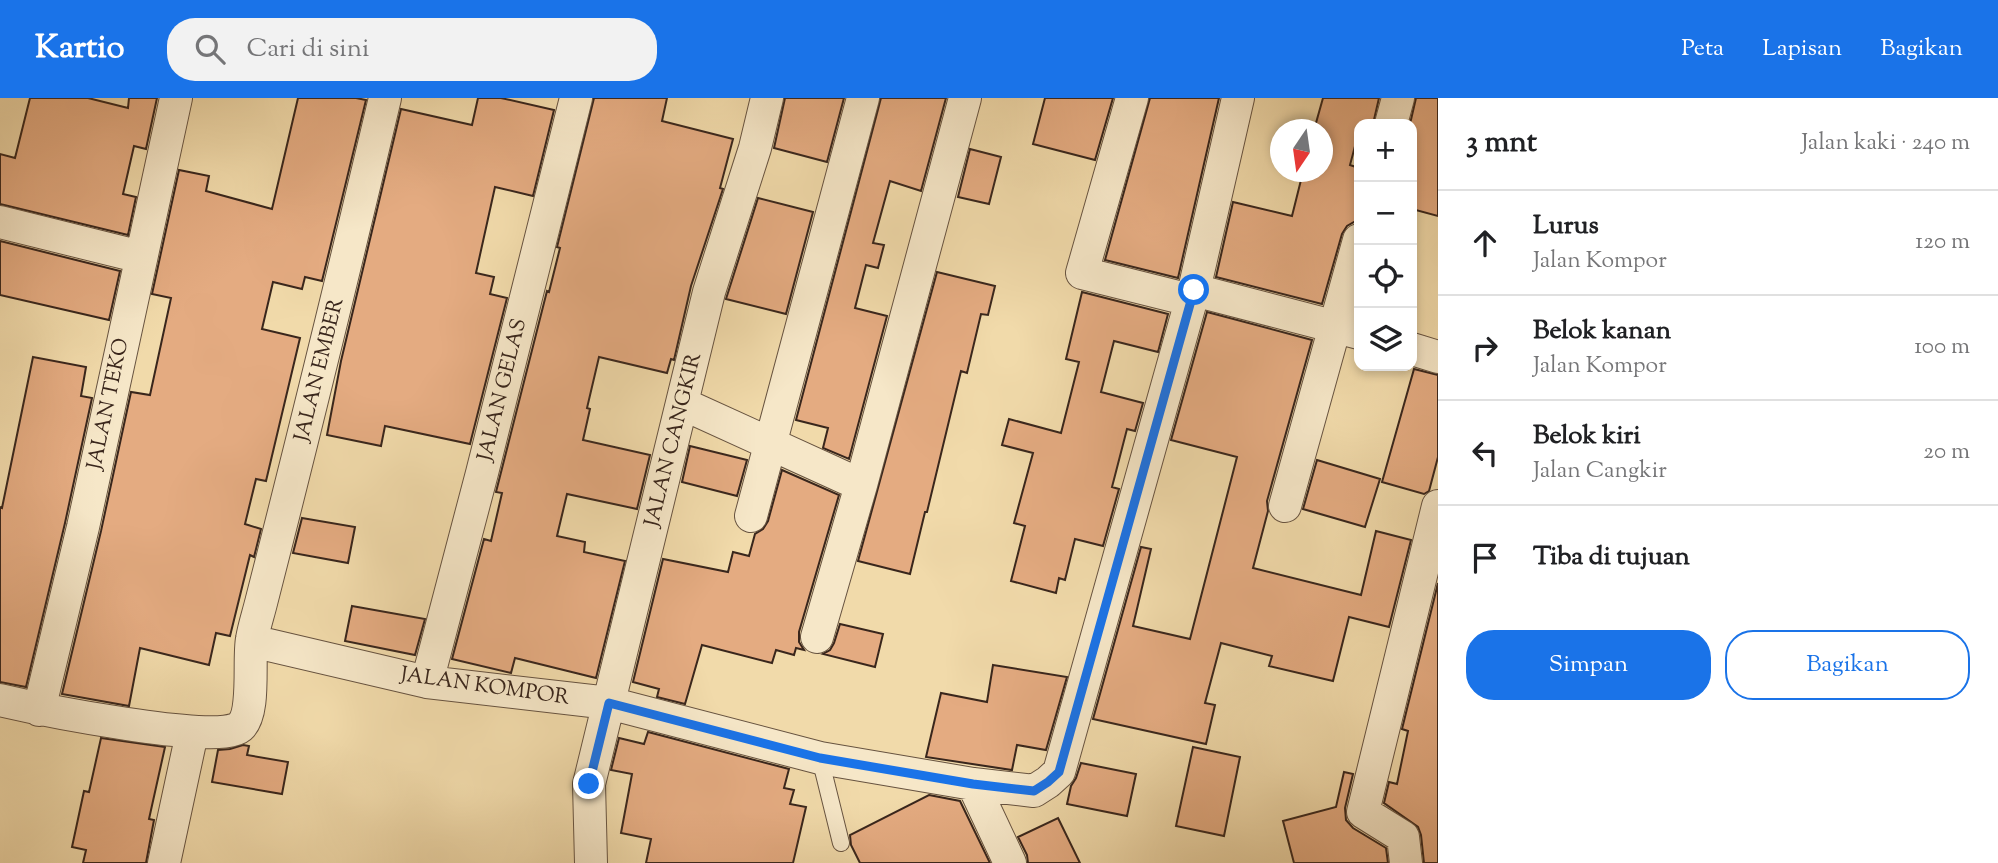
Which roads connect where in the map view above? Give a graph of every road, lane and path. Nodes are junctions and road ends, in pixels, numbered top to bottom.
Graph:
1 (176, 98) edge
2 (385, 98) edge
3 (576, 98) edge
4 (768, 98) edge
5 (863, 98) edge
6 (965, 98) edge
7 (1132, 98) edge
8 (1238, 98) edge
9 (1398, 98) edge
10 (1392, 119) edge
11 (0, 222) edge
12 (1358, 245) edge
13 (141, 257) junction
14 (1192, 295) junction
15 (1348, 330) edge
16 (1417, 351) edge
17 (1438, 357) edge
18 (683, 404) junction
19 (771, 445) junction
20 (861, 485) junction
21 (1285, 506) dead end
22 (1438, 506) edge
23 (751, 516) dead end
24 (817, 637) dead end
25 (252, 641) junction
26 (427, 682) junction
27 (0, 699) edge
28 (609, 703) junction
29 (39, 710) junction
30 (192, 733) junction
31 (820, 758) junction
32 (973, 784) junction
33 (841, 843) dead end
34 (164, 863) edge
35 (591, 863) edge
36 (1010, 863) edge
37 (1406, 863) edge

1 - 13 street, JALAN TEKO
2 - 25 street, JALAN EMBER
3 - 26 street, JALAN GELAS
4 - 18 street, JALAN CANGKIR
5 - 19 street
6 - 20 street
7 - 14 street
8 - 14 street, JALAN KOMPOR
9 - 10 street
11 - 13 street
12 - 15 street
13 - 29 street, JALAN TEKO
14 - 15 street
14 - 32 street, JALAN KOMPOR
15 - 21 street
16 - 17 street
18 - 19 street
18 - 28 street, JALAN CANGKIR
19 - 20 street
19 - 23 street
20 - 24 street
22 - 37 street
25 - 26 street, JALAN KOMPOR
25 - 30 street, JALAN EMBER
26 - 28 street, JALAN KOMPOR
27 - 29 street, JALAN EMBER
28 - 31 street, JALAN KOMPOR
28 - 35 street, JALAN CANGKIR
29 - 30 street, JALAN EMBER
30 - 34 street
31 - 32 street, JALAN KOMPOR
31 - 33 lane
32 - 36 street

